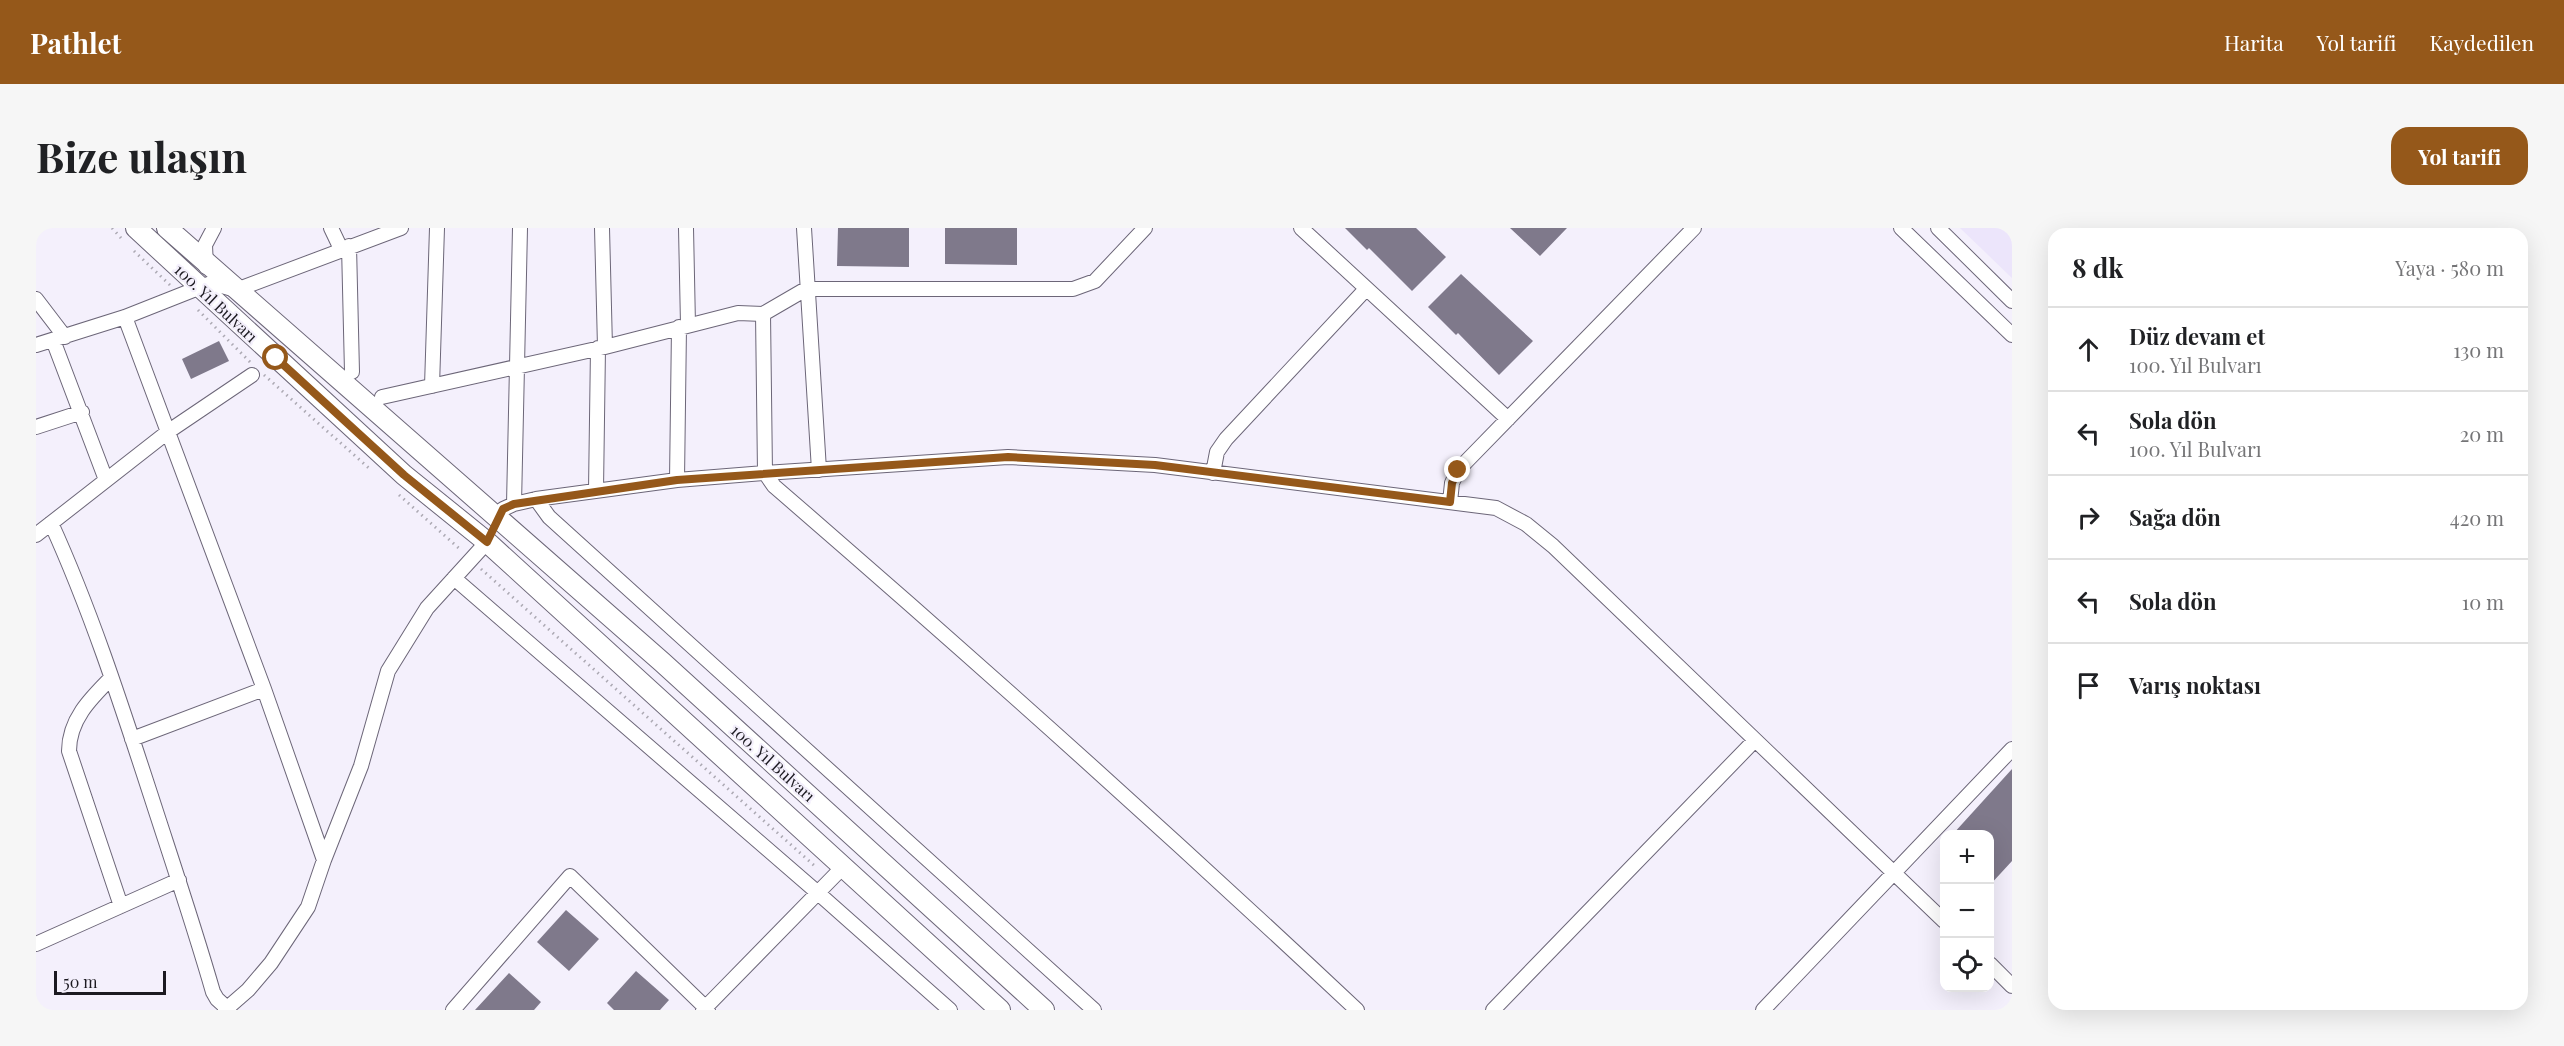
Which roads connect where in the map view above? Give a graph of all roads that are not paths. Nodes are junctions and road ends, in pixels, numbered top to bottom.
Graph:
1 (167, 228) edge
2 (214, 228) edge
3 (331, 228) edge
4 (401, 228) edge
5 (437, 228) edge
6 (520, 228) edge
7 (602, 228) edge
8 (686, 228) edge
9 (804, 228) edge
10 (1145, 228) edge
11 (1301, 228) edge
12 (1694, 228) edge
13 (1901, 228) edge
14 (1938, 228) edge
15 (131, 236) edge
16 (345, 248) junction
17 (205, 262) junction
18 (806, 289) junction
19 (1366, 289) junction
20 (236, 290) junction
21 (201, 292) junction
22 (36, 299) edge
23 (2012, 300) edge
24 (763, 314) junction
25 (125, 317) junction
26 (684, 326) junction
27 (2012, 335) edge
28 (59, 338) junction
29 (36, 345) edge
30 (601, 347) junction
31 (517, 367) junction
32 (256, 371) road end
33 (352, 372) dead end
34 (432, 386) junction
35 (382, 397) dead end
36 (82, 412) junction
37 (1508, 419) junction
38 (36, 427) edge
39 (168, 431) junction
40 (819, 470) junction
41 (765, 473) junction
42 (1213, 473) junction
43 (106, 480) junction
44 (677, 480) junction
45 (596, 490) junction
46 (536, 500) junction
47 (1450, 502) junction
48 (514, 504) junction
49 (499, 520) junction
50 (51, 523) junction
51 (36, 535) edge
52 (487, 542) junction
53 (454, 578) junction
54 (111, 678) junction
55 (264, 689) junction
56 (132, 739) junction
57 (1755, 740) junction
58 (2012, 749) edge
59 (324, 860) junction
60 (843, 867) junction
61 (1894, 873) junction
62 (179, 880) junction
63 (818, 893) junction
64 (121, 906) junction
65 (1940, 917) edge
66 (36, 944) edge
67 (1994, 969) edge
68 (2012, 986) edge
69 (227, 1009) edge
70 (706, 1009) edge
71 (453, 1010) edge
72 (950, 1010) edge
73 (1000, 1010) edge
74 (1044, 1010) edge
75 (1094, 1010) edge
76 (1357, 1010) edge
77 (1493, 1010) edge
78 (1763, 1010) edge

1 - 17 main road, 100. Yıl Bulvarı
2 - 17 street
3 - 16 street
4 - 16 street
5 - 34 street
6 - 31 street
7 - 30 street
8 - 26 street
9 - 18 street
10 - 18 street
11 - 19 street
12 - 37 street
13 - 27 street
14 - 23 street
15 - 21 main road, 100. Yıl Bulvarı
16 - 20 street
16 - 33 street
17 - 20 main road, 100. Yıl Bulvarı
17 - 21 street
18 - 24 street
18 - 40 street
19 - 37 street
19 - 42 street
20 - 21 street
20 - 49 main road, 100. Yıl Bulvarı
21 - 25 street
21 - 52 main road, 100. Yıl Bulvarı
22 - 28 street
24 - 26 street
24 - 41 street
25 - 28 street
25 - 39 street
26 - 30 street
26 - 44 street
28 - 29 street
28 - 36 street
30 - 31 street
30 - 45 street
31 - 34 street
31 - 48 street
32 - 39 street
34 - 35 street
36 - 38 street
36 - 43 street
37 - 47 street
39 - 43 street
39 - 55 street
40 - 41 street
40 - 42 street
41 - 44 street
41 - 76 street
42 - 47 street
43 - 50 street
44 - 45 street
45 - 46 street
46 - 48 street
46 - 75 street
47 - 57 street
48 - 49 street
49 - 52 main road
49 - 74 main road, 100. Yıl Bulvarı
50 - 51 street
50 - 54 street
52 - 53 street
52 - 60 main road, 100. Yıl Bulvarı
53 - 59 street
53 - 63 street
54 - 56 street
54 - 64 street
55 - 56 street
55 - 59 street
56 - 62 street
57 - 61 street
57 - 77 street
58 - 61 street
59 - 69 street
60 - 63 street
60 - 73 main road, 100. Yıl Bulvarı
61 - 65 street
61 - 78 street
62 - 64 street
62 - 69 street
63 - 70 street
63 - 72 street
64 - 66 street
67 - 68 street
70 - 71 street

